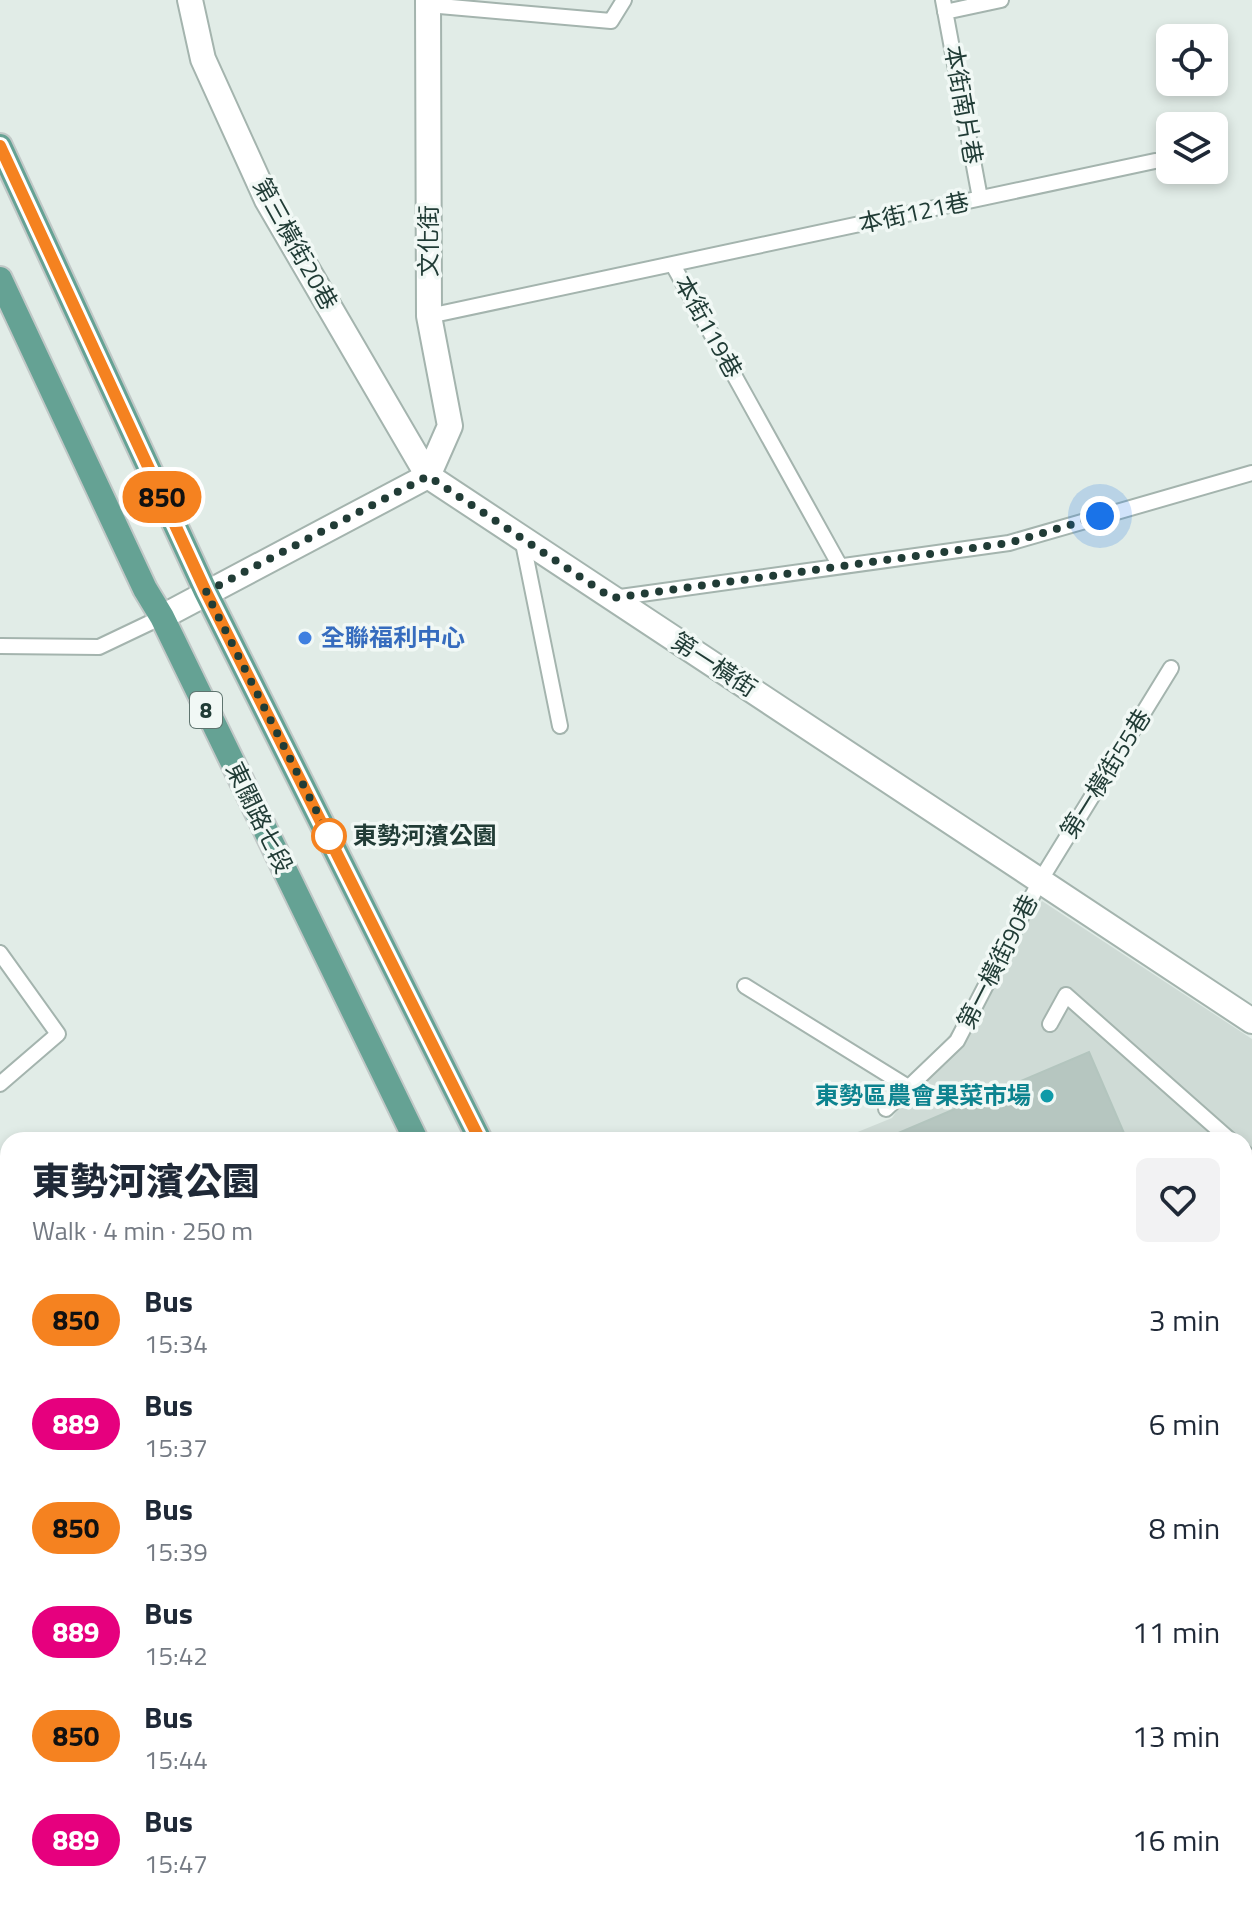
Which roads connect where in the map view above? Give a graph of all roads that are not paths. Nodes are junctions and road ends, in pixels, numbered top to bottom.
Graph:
1 (190, 0) edge
2 (624, 0) edge
3 (1001, 0) edge
4 (428, 3) edge
5 (944, 6) edge
6 (0, 146) edge
7 (1155, 161) dead end
8 (980, 198) junction
9 (673, 265) junction
10 (0, 279) edge
11 (429, 316) junction
12 (1252, 473) edge
13 (428, 476) junction
14 (521, 538) junction
15 (840, 566) junction
16 (206, 592) junction
17 (612, 598) junction
18 (162, 617) junction
19 (0, 646) edge
20 (1171, 668) dead end
21 (560, 726) dead end
22 (1040, 881) junction
23 (0, 953) edge
24 (745, 986) dead end
25 (1252, 1021) edge
26 (1050, 1024) dead end
27 (0, 1084) edge
28 (908, 1087) junction
29 (886, 1109) dead end
30 (412, 1132) edge
31 (476, 1132) edge
32 (1221, 1132) edge

1 - 13 street, 第三橫街20巷
2 - 4 lane
3 - 5 lane, 本街南片巷
4 - 11 street, 文化街
5 - 8 lane, 本街南片巷
6 - 16 main road, 8
7 - 8 lane, 本街121巷
8 - 9 lane, 本街121巷
9 - 11 lane, 本街119巷
9 - 15 lane, 本街119巷
10 - 18 main road, 東關路七段 / 8
11 - 13 street, 文化街
12 - 15 lane
13 - 14 street, 第一橫街
13 - 16 street
14 - 17 street, 第一橫街
14 - 21 lane
15 - 17 lane
16 - 18 street
16 - 31 main road, 8
17 - 22 street, 第一橫街
18 - 19 lane
18 - 30 main road, 東關路七段 / 8
20 - 22 lane, 第一橫街55巷
22 - 25 street, 第一橫街
22 - 28 lane, 第一橫街90巷
23 - 27 lane
24 - 28 lane
26 - 32 lane
28 - 29 lane, 第一橫街90巷

